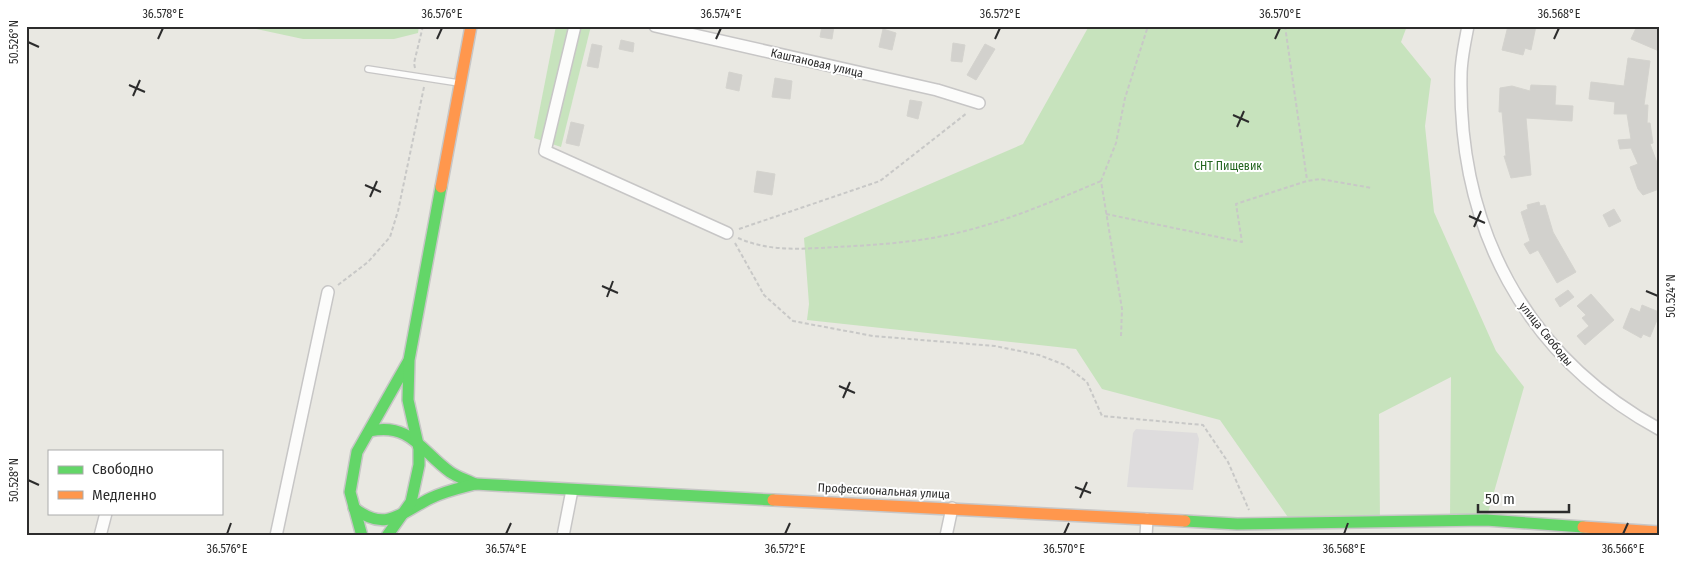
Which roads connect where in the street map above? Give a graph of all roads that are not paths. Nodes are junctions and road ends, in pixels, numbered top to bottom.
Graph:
1 (471, 26) edge
2 (574, 26) edge
3 (655, 26) edge
4 (1468, 26) edge
5 (368, 70) dead end
6 (461, 83) junction
7 (979, 103) road end
8 (727, 233) road end
9 (328, 292) road end
10 (409, 360) junction
11 (1659, 429) edge
12 (370, 431) junction
13 (416, 441) junction
14 (475, 484) junction
15 (572, 490) junction
16 (354, 508) junction
17 (952, 508) junction
18 (406, 512) junction
19 (106, 514) edge
20 (1147, 519) junction
21 (1236, 524) junction
22 (1593, 531) edge
23 (1659, 532) edge
24 (100, 536) edge
25 (276, 536) edge
26 (362, 536) edge
27 (387, 536) edge
28 (563, 536) edge
29 (946, 536) edge
30 (1146, 536) edge
31 (1238, 536) edge

1 - 6 street
2 - 8 street
3 - 7 street, Каштановая улица
4 - 11 street, улица Свободы
5 - 6 lane
6 - 10 street
9 - 25 street
10 - 12 street
10 - 13 street
12 - 13 street
12 - 16 street
13 - 14 street
13 - 18 street
14 - 15 street, Профессиональная улица
14 - 18 street
15 - 17 street, Профессиональная улица
15 - 28 street
16 - 18 street
16 - 26 street
17 - 20 street, Профессиональная улица
17 - 29 street
18 - 27 street
19 - 24 street
20 - 21 street, Профессиональная улица
20 - 30 street
21 - 22 street, Профессиональная улица
21 - 31 street
22 - 23 street

